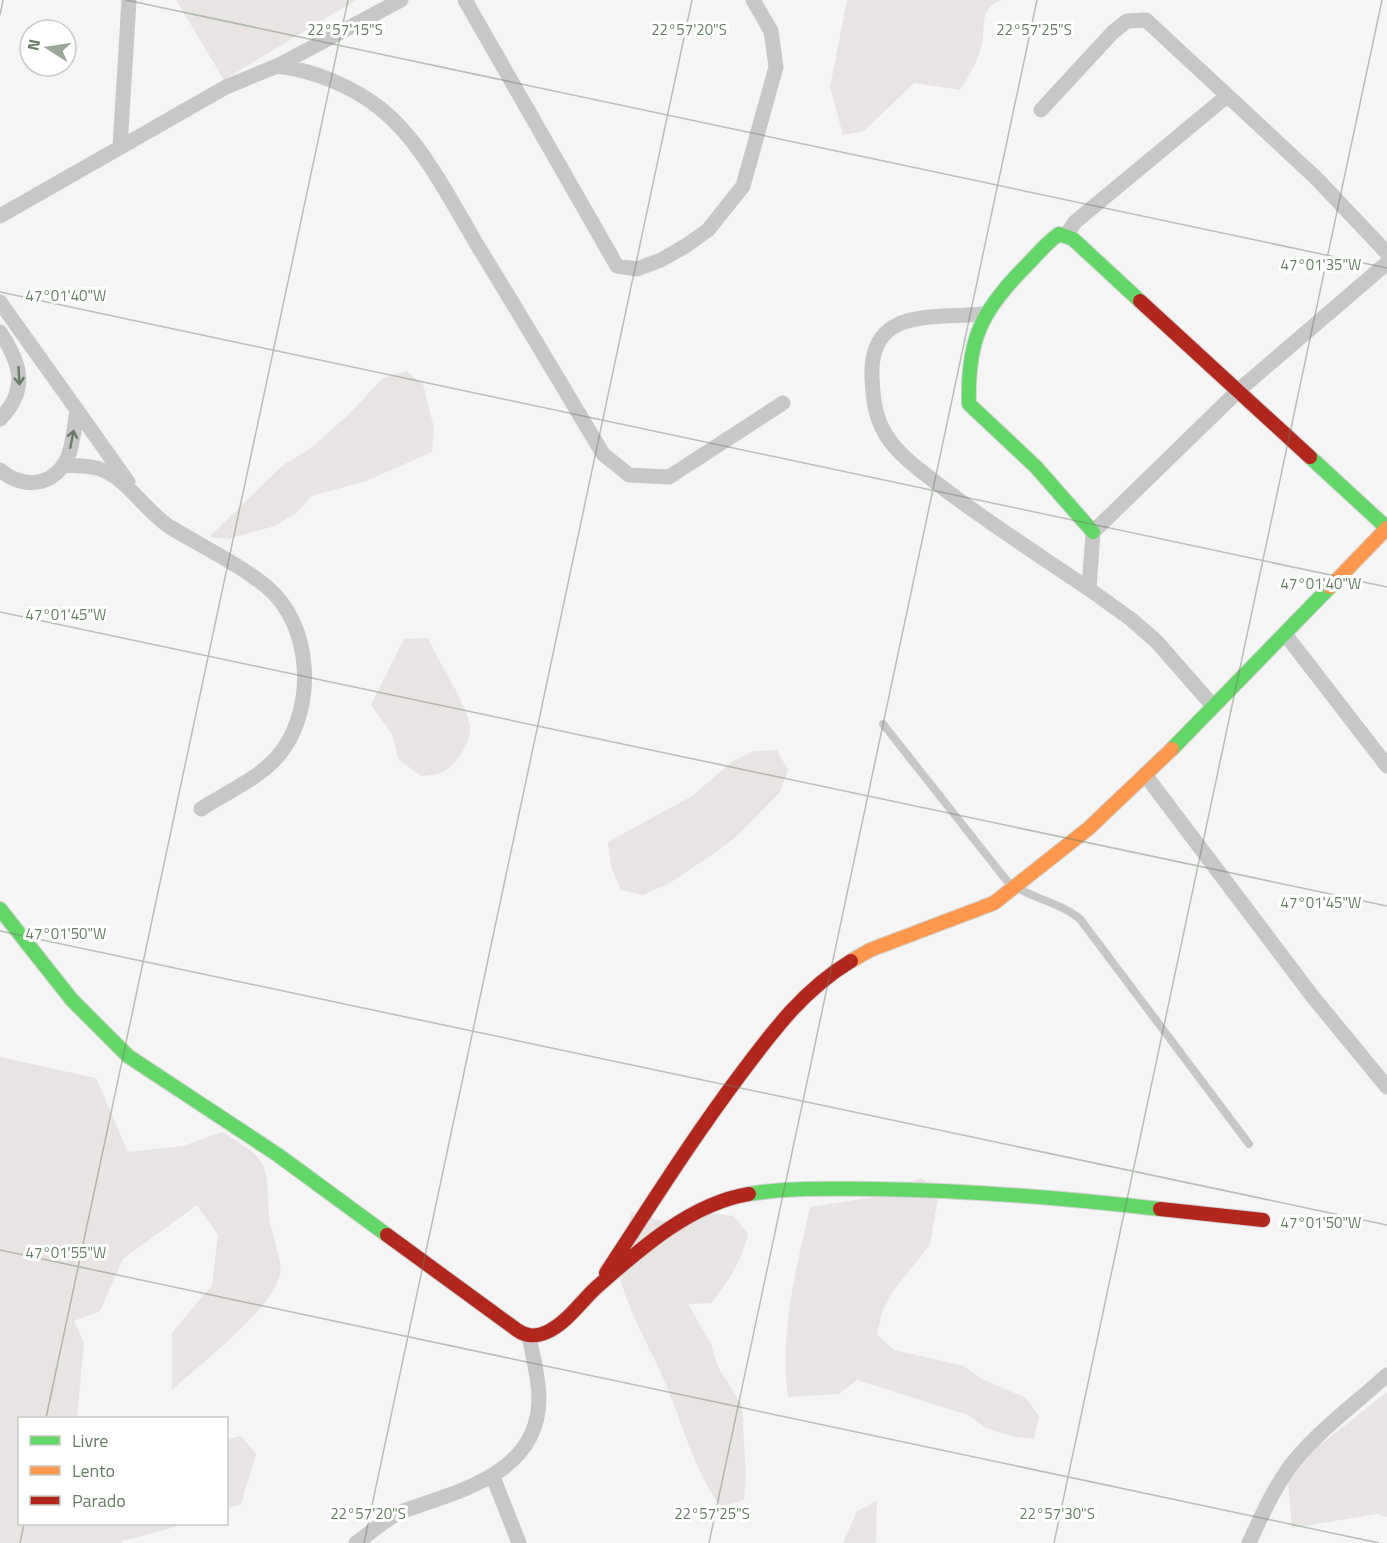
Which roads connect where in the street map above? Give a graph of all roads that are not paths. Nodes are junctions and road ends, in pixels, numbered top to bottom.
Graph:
1 (129, 0) edge
2 (401, 0) edge
3 (465, 0) edge
4 (753, 0) edge
5 (277, 66) junction
6 (1227, 96) junction
7 (1041, 110) dead end
8 (120, 146) junction
9 (0, 216) edge
10 (1066, 235) junction
11 (1387, 254) edge
12 (1387, 263) edge
13 (0, 302) edge
14 (982, 314) junction
15 (0, 332) edge
16 (1239, 390) junction
17 (783, 403) dead end
18 (76, 411) junction
19 (0, 419) edge
20 (63, 465) junction
21 (0, 470) edge
22 (140, 500) junction
23 (1387, 528) edge
24 (1093, 532) junction
25 (1089, 589) junction
26 (1285, 634) junction
27 (1213, 706) junction
28 (883, 724) dead end
29 (1387, 766) edge
30 (1146, 776) junction
31 (201, 809) dead end
32 (1015, 887) junction
33 (0, 909) edge
34 (1387, 1087) edge
35 (1249, 1144) dead end
36 (1263, 1220) dead end
37 (598, 1286) junction
38 (529, 1336) junction
39 (1387, 1376) edge
40 (493, 1477) junction
41 (356, 1543) edge
42 (519, 1543) edge
43 (1249, 1543) edge

1 - 8 street
2 - 5 street
3 - 4 street
5 - 8 street
5 - 17 street
6 - 7 street
6 - 10 street
6 - 11 street
8 - 9 street
10 - 14 street
10 - 16 street
12 - 16 street
13 - 18 street
14 - 24 street
14 - 25 street
15 -> 19 street
16 - 23 street
16 - 24 street
20 -> 18 street
18 - 22 street
20 - 21 street
20 - 22 street
22 - 31 street
23 - 26 street
24 - 25 street
25 - 27 street
26 - 27 street
26 - 29 street
27 - 30 street
28 - 32 lane
30 - 32 street
30 - 34 street
32 - 35 lane
32 - 37 street
33 - 38 street
36 - 37 street
37 - 38 street
38 - 40 street
39 - 43 street
40 - 41 street
40 - 42 street

